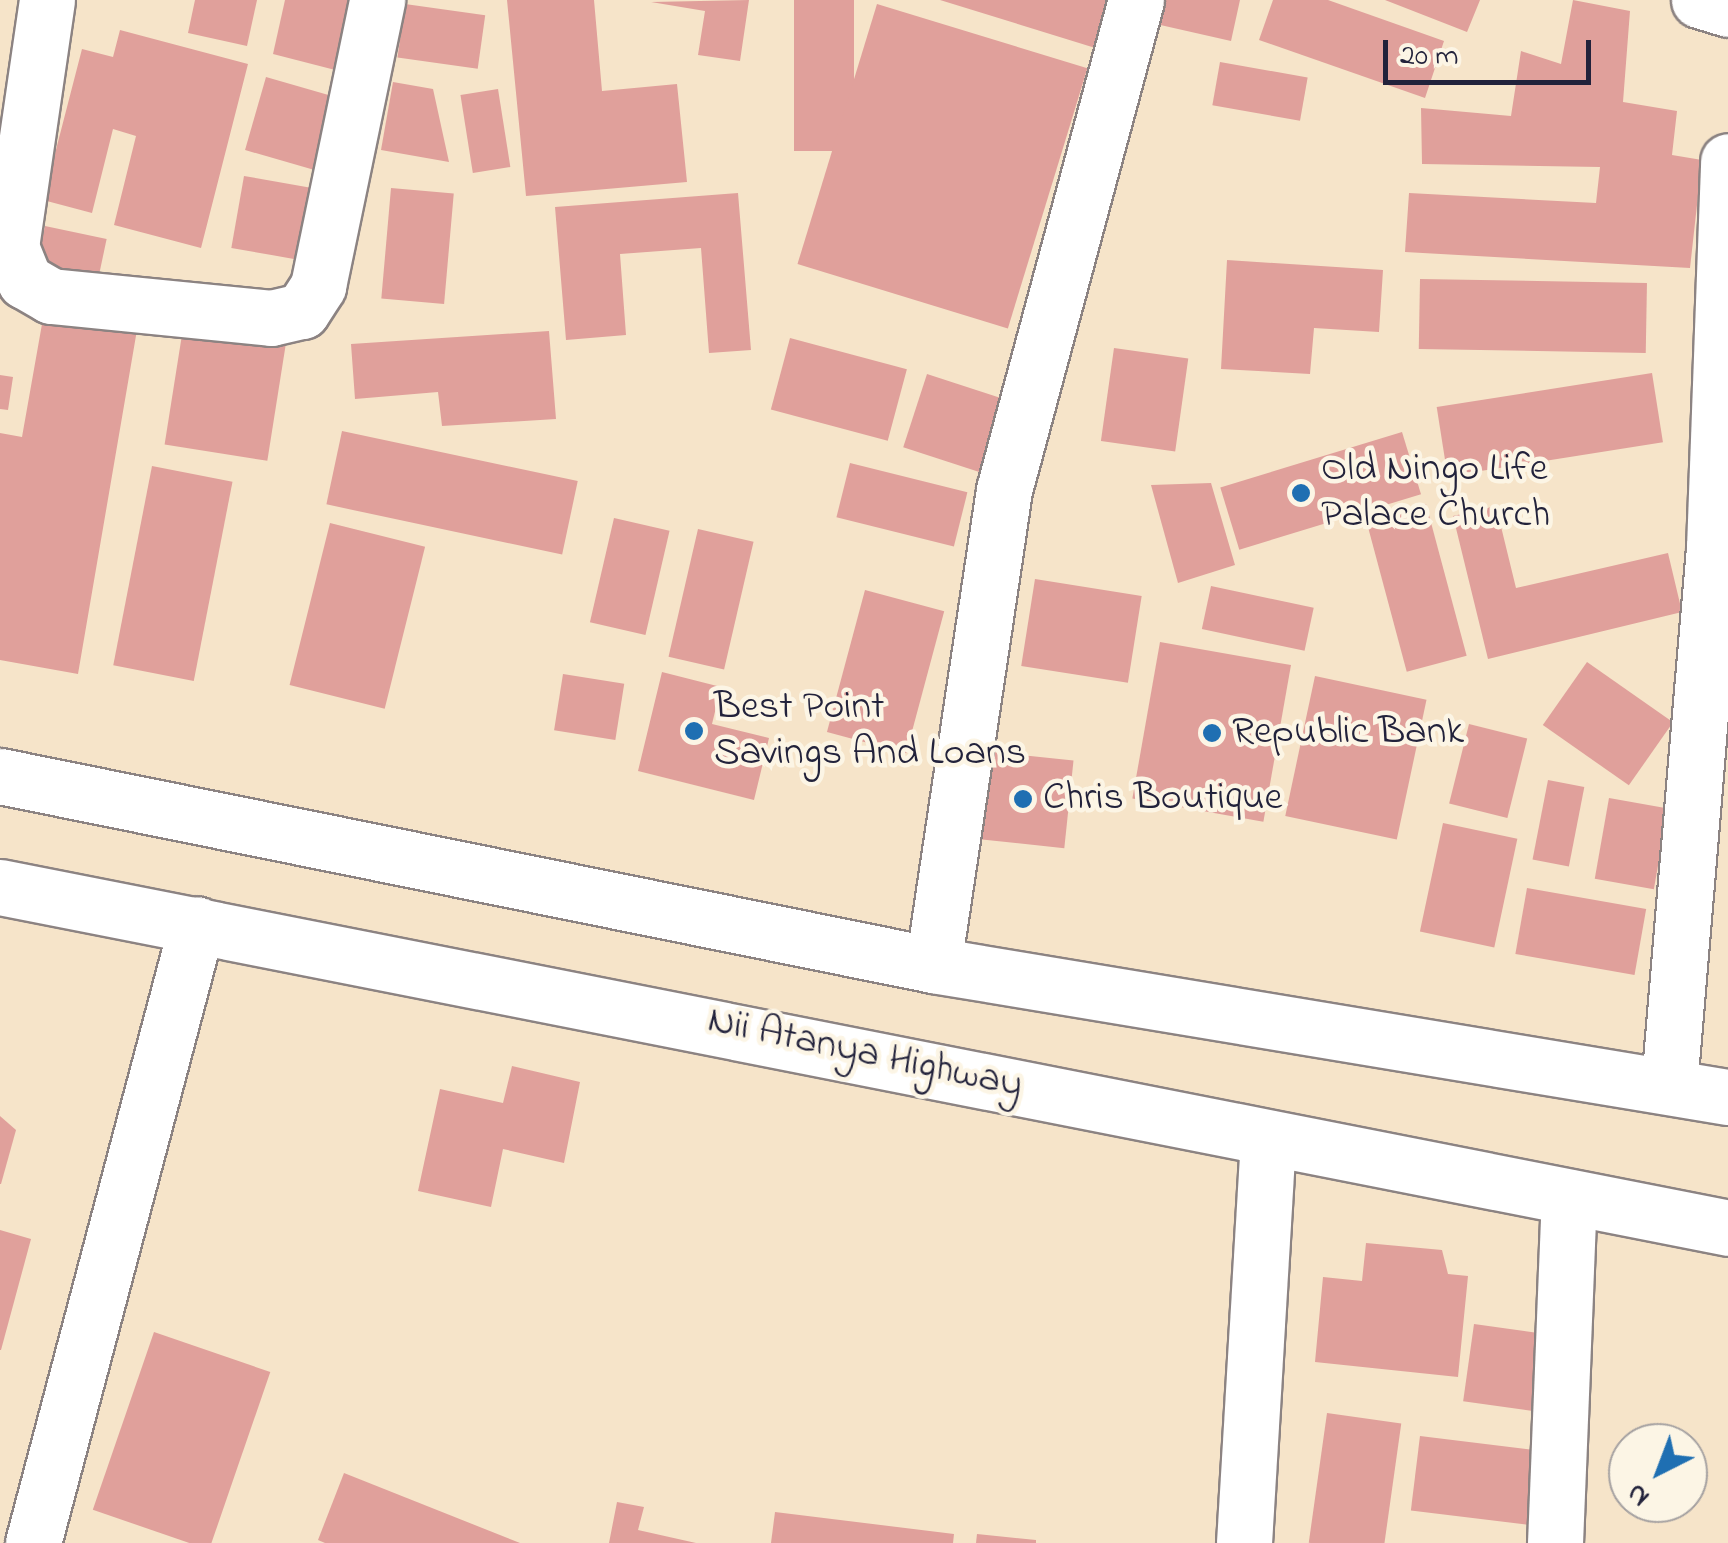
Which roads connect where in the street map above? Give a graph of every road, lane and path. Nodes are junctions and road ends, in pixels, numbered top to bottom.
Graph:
1 (47, 0) edge
2 (377, 0) edge
3 (1136, 0) edge
4 (1699, 0) edge
5 (1728, 9) edge
6 (1728, 161) edge
7 (0, 776) edge
8 (0, 887) edge
9 (197, 924) junction
10 (932, 965) junction
11 (1669, 1085) junction
12 (1728, 1097) edge
13 (1268, 1138) junction
14 (1569, 1196) junction
15 (1728, 1228) edge
16 (32, 1543) edge
17 (1244, 1543) edge
18 (1555, 1543) edge

1 - 2 main road
3 - 10 main road
4 - 5 main road
6 - 11 main road
7 - 10 main road
8 - 9 main road, Nii Atanya Highway
9 - 13 main road, Nii Atanya Highway
9 - 16 main road
10 - 11 main road
11 - 12 main road
13 - 14 main road, Nii Atanya Highway
13 - 17 main road
14 - 15 main road, Nii Atanya Highway
14 - 18 main road

